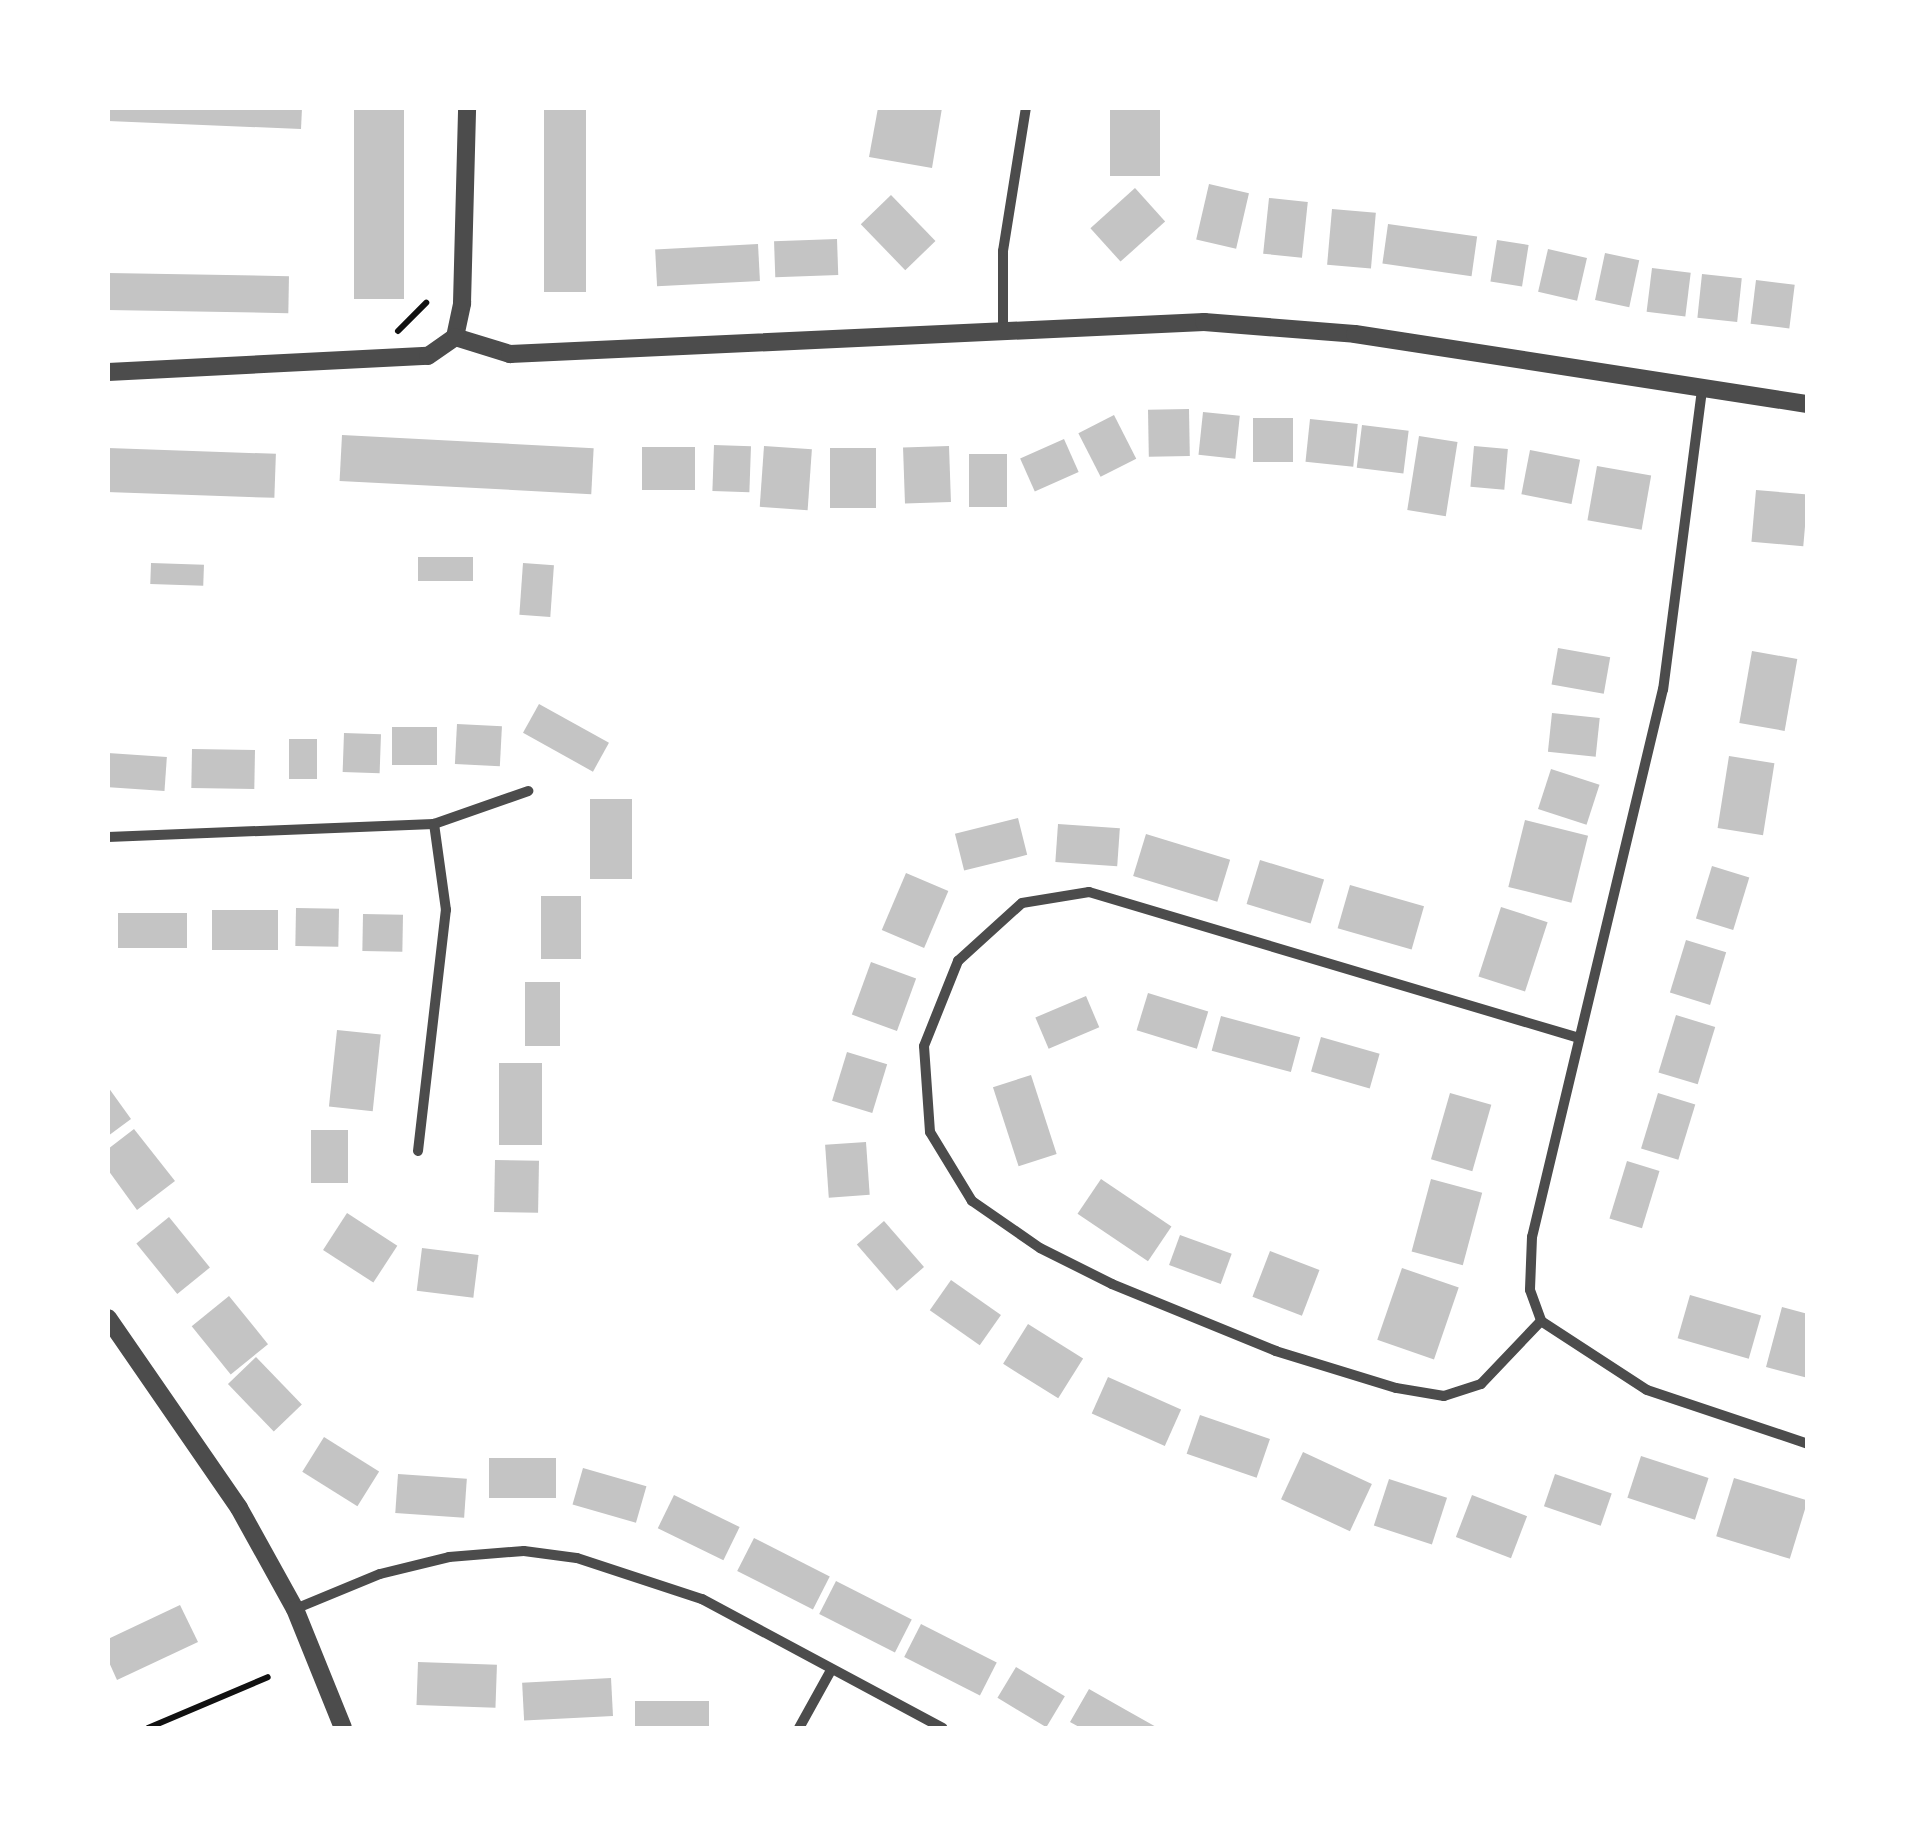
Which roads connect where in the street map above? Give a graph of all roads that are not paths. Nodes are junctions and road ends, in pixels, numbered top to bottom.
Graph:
1 (467, 108) edge
2 (1026, 108) edge
3 (1003, 332) junction
4 (456, 337) junction
5 (108, 372) edge
6 (1702, 390) junction
7 (1808, 404) edge
8 (528, 792) dead end
9 (434, 824) junction
10 (108, 837) edge
11 (1579, 1038) junction
12 (418, 1152) dead end
13 (1541, 1320) junction
14 (109, 1325) edge
15 (1808, 1444) edge
16 (295, 1608) junction
17 (830, 1672) junction
18 (343, 1728) edge
19 (799, 1728) edge
20 (942, 1728) edge

1 - 4 street
2 - 3 street
3 - 4 street
3 - 6 street
4 - 5 street
6 - 7 street
6 - 11 street
8 - 9 street
9 - 10 street
9 - 12 street
11 - 13 street
11 - 13 street
13 - 15 street
14 - 16 street
16 - 17 street
16 - 18 street
17 - 19 street
17 - 20 street

